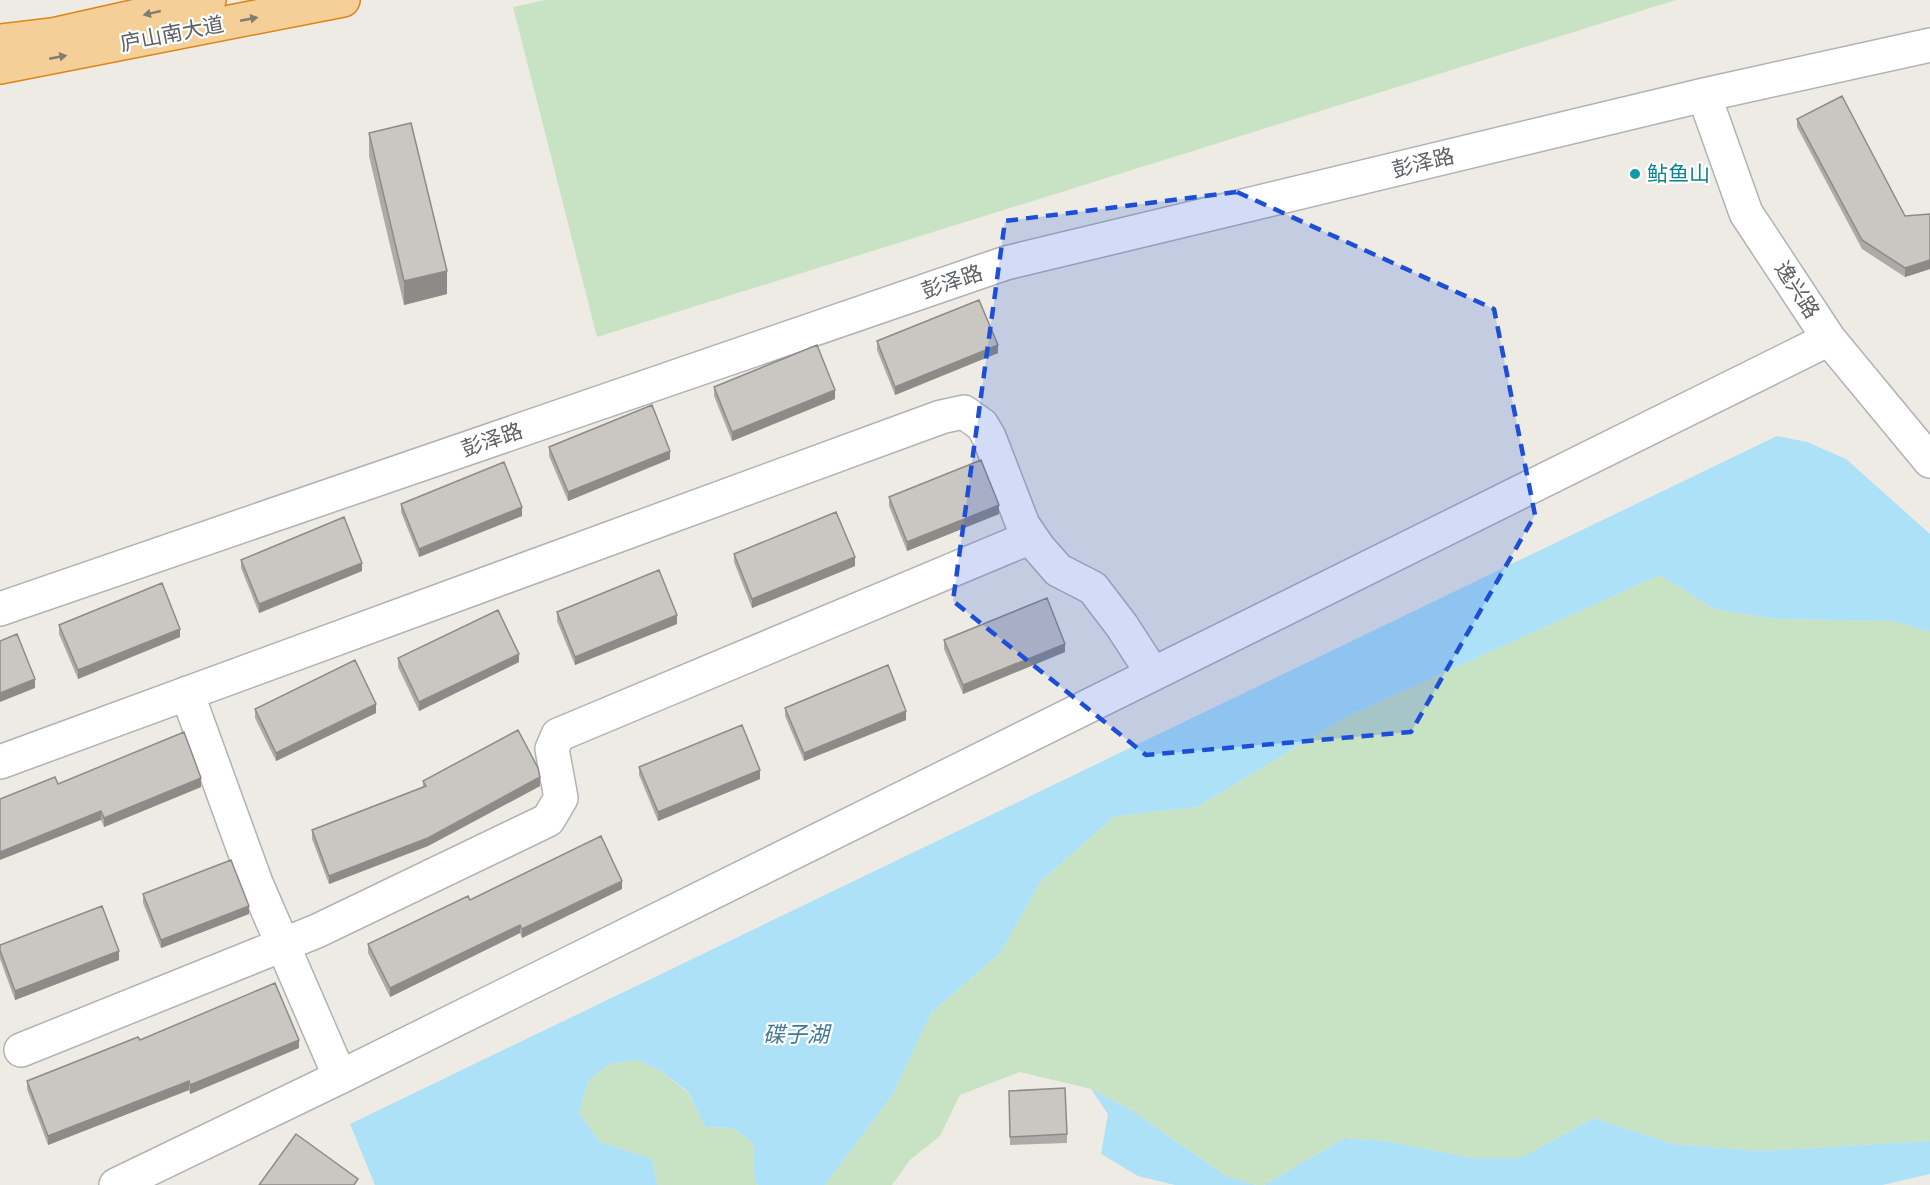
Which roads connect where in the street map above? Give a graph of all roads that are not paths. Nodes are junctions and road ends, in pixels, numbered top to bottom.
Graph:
1 (209, 0) edge
2 (343, 0) edge
3 (0, 41) edge
4 (1930, 45) edge
5 (0, 68) edge
6 (1704, 95) junction
7 (1829, 339) junction
8 (1930, 461) edge
9 (1031, 537) junction
10 (0, 609) edge
11 (1153, 674) junction
12 (188, 693) junction
13 (0, 762) edge
14 (283, 945) junction
15 (21, 1050) dead end
16 (340, 1077) junction
17 (165, 1174) edge
18 (116, 1185) edge

1 -> 3 highway, 庐山南大道
5 -> 2 highway, 庐山南大道
4 - 6 street, 彭泽路
6 - 7 street, 逸兴路
6 - 10 street, 彭泽路
7 - 8 street, 逸兴路
7 - 11 street
9 - 11 street
9 - 12 street
9 - 14 street
11 - 16 street
12 - 13 street
12 - 14 street
14 - 15 street
14 - 16 street
16 - 17 street
17 - 18 street

